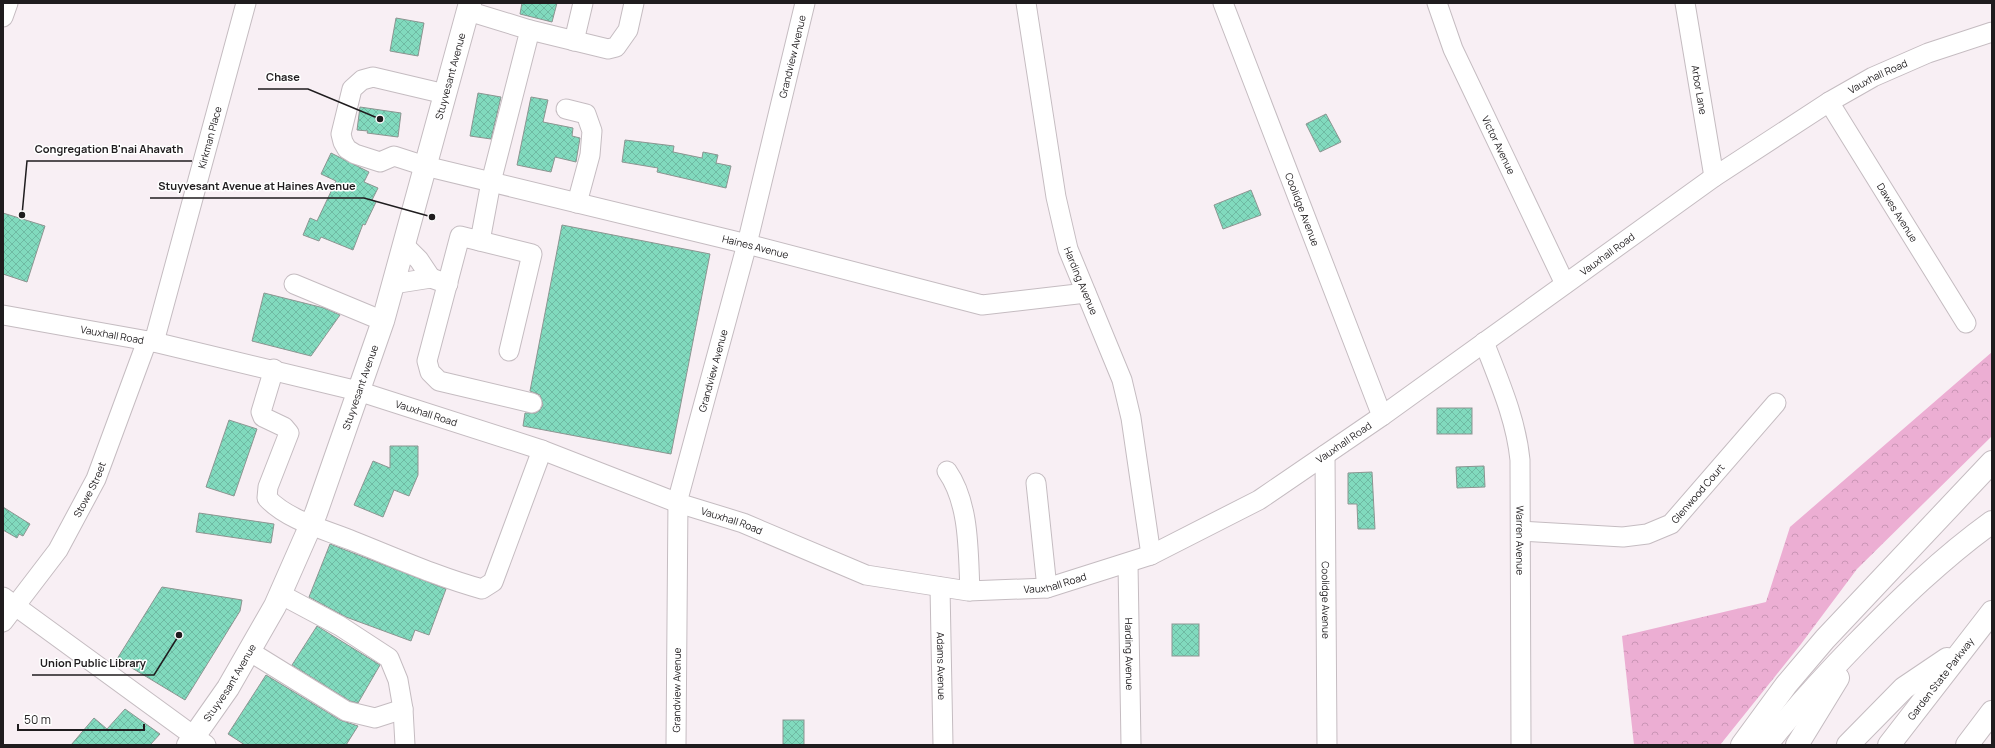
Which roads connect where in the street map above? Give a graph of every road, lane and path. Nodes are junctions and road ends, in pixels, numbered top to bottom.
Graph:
1 (8, 3) edge
2 (246, 3) edge
3 (582, 3) edge
4 (634, 3) edge
5 (805, 3) edge
6 (1026, 3) edge
7 (1223, 3) edge
8 (1437, 3) edge
9 (1685, 3) edge
10 (469, 7) edge
11 (3, 17) edge
12 (530, 30) junction
13 (1992, 32) edge
14 (574, 41) junction
15 (445, 94) junction
16 (1829, 102) junction
17 (566, 108) dead end
18 (425, 166) junction
19 (1714, 177) junction
20 (491, 182) junction
21 (577, 203) junction
22 (480, 241) junction
23 (747, 244) junction
24 (404, 245) junction
25 (440, 281) junction
26 (294, 284) dead end
27 (393, 284) junction
28 (1565, 284) junction
29 (1086, 293) junction
30 (3, 315) edge
31 (383, 321) junction
32 (1966, 323) dead end
33 (150, 341) junction
34 (1484, 342) junction
35 (509, 351) dead end
36 (274, 370) junction
37 (358, 391) junction
38 (532, 403) dead end
39 (1776, 403) dead end
40 (1382, 416) junction
41 (542, 450) junction
42 (1325, 455) junction
43 (1992, 462) edge
44 (947, 471) dead end
45 (1036, 483) dead end
46 (678, 503) junction
47 (1992, 522) edge
48 (311, 524) junction
49 (1521, 531) junction
50 (1151, 555) junction
51 (1128, 564) junction
52 (940, 587) junction
53 (1047, 588) junction
54 (970, 591) junction
55 (280, 594) junction
56 (10, 602) edge
57 (1992, 612) edge
58 (1882, 617) junction
59 (3, 622) edge
60 (1963, 648) junction
61 (249, 651) junction
62 (403, 709) junction
63 (1992, 712) edge
64 (196, 742) edge
65 (405, 745) edge
66 (676, 745) edge
67 (943, 745) edge
68 (1131, 745) edge
69 (1327, 745) edge
70 (1521, 745) edge
71 (1742, 745) edge
72 (1766, 745) edge
73 (1797, 745) edge
74 (1848, 745) edge
75 (1889, 745) edge
76 (1967, 745) edge

1 - 11 street
2 - 33 street, Kirkman Place
3 - 14 street
4 - 14 street
5 - 23 street, Grandview Avenue
6 - 29 street, Harding Avenue
7 - 40 street, Coolidge Avenue
8 - 28 street, Victor Avenue
9 - 19 street, Arbor Lane
10 - 12 street
10 - 15 main road, Stuyvesant Avenue
12 - 14 street
12 - 20 street
13 - 16 street, Vauxhall Road
15 - 18 main road, Stuyvesant Avenue
15 - 18 street, Haines Avenue
16 - 19 street, Vauxhall Road
16 - 32 street, Dawes Avenue
17 - 21 street
18 - 20 street, Haines Avenue
18 - 24 main road, Stuyvesant Avenue
19 - 28 street, Vauxhall Road
20 - 21 street, Haines Avenue
20 - 22 street
21 - 23 street, Haines Avenue
22 - 25 street
22 - 35 street
23 - 29 street, Haines Avenue
23 - 46 street, Grandview Avenue
24 - 25 street
24 - 27 main road, Stuyvesant Avenue
25 - 27 street
25 - 38 street
26 - 31 street
27 - 31 main road, Stuyvesant Avenue
28 - 34 street, Vauxhall Road
29 - 50 street, Harding Avenue
30 - 33 street, Vauxhall Road
31 - 37 main road, Stuyvesant Avenue
33 - 36 street, Vauxhall Road
33 - 56 street, Stowe Street
34 - 40 street, Vauxhall Road
34 - 49 street, Warren Avenue
36 - 37 street, Vauxhall Road
36 - 48 street
37 - 41 street, Vauxhall Road
37 - 48 main road, Stuyvesant Avenue
39 - 49 street, Glenwood Court
40 - 42 street, Vauxhall Road
41 - 46 street, Vauxhall Road
41 - 48 street
42 - 50 street, Vauxhall Road
42 - 69 street, Coolidge Avenue
43 - 71 main road
44 - 54 street
45 - 53 street
46 - 52 street, Vauxhall Road
46 - 66 street, Grandview Avenue
47 - 58 main road
48 - 55 main road, Stuyvesant Avenue
49 - 70 street, Warren Avenue
50 - 51 street, Vauxhall Road
51 - 53 street, Vauxhall Road
51 - 68 street, Harding Avenue
52 - 54 street, Vauxhall Road
52 - 67 street, Adams Avenue
53 - 54 street, Vauxhall Road
55 - 61 main road, Stuyvesant Avenue
55 - 62 street
56 - 59 street, Stowe Street
56 - 64 street
57 - 60 main road, Garden State Parkway
58 - 72 main road
58 - 73 main road
60 - 74 main road
60 - 75 main road, Garden State Parkway
61 - 62 street
61 - 64 main road, Stuyvesant Avenue
62 - 65 street
63 - 76 main road

